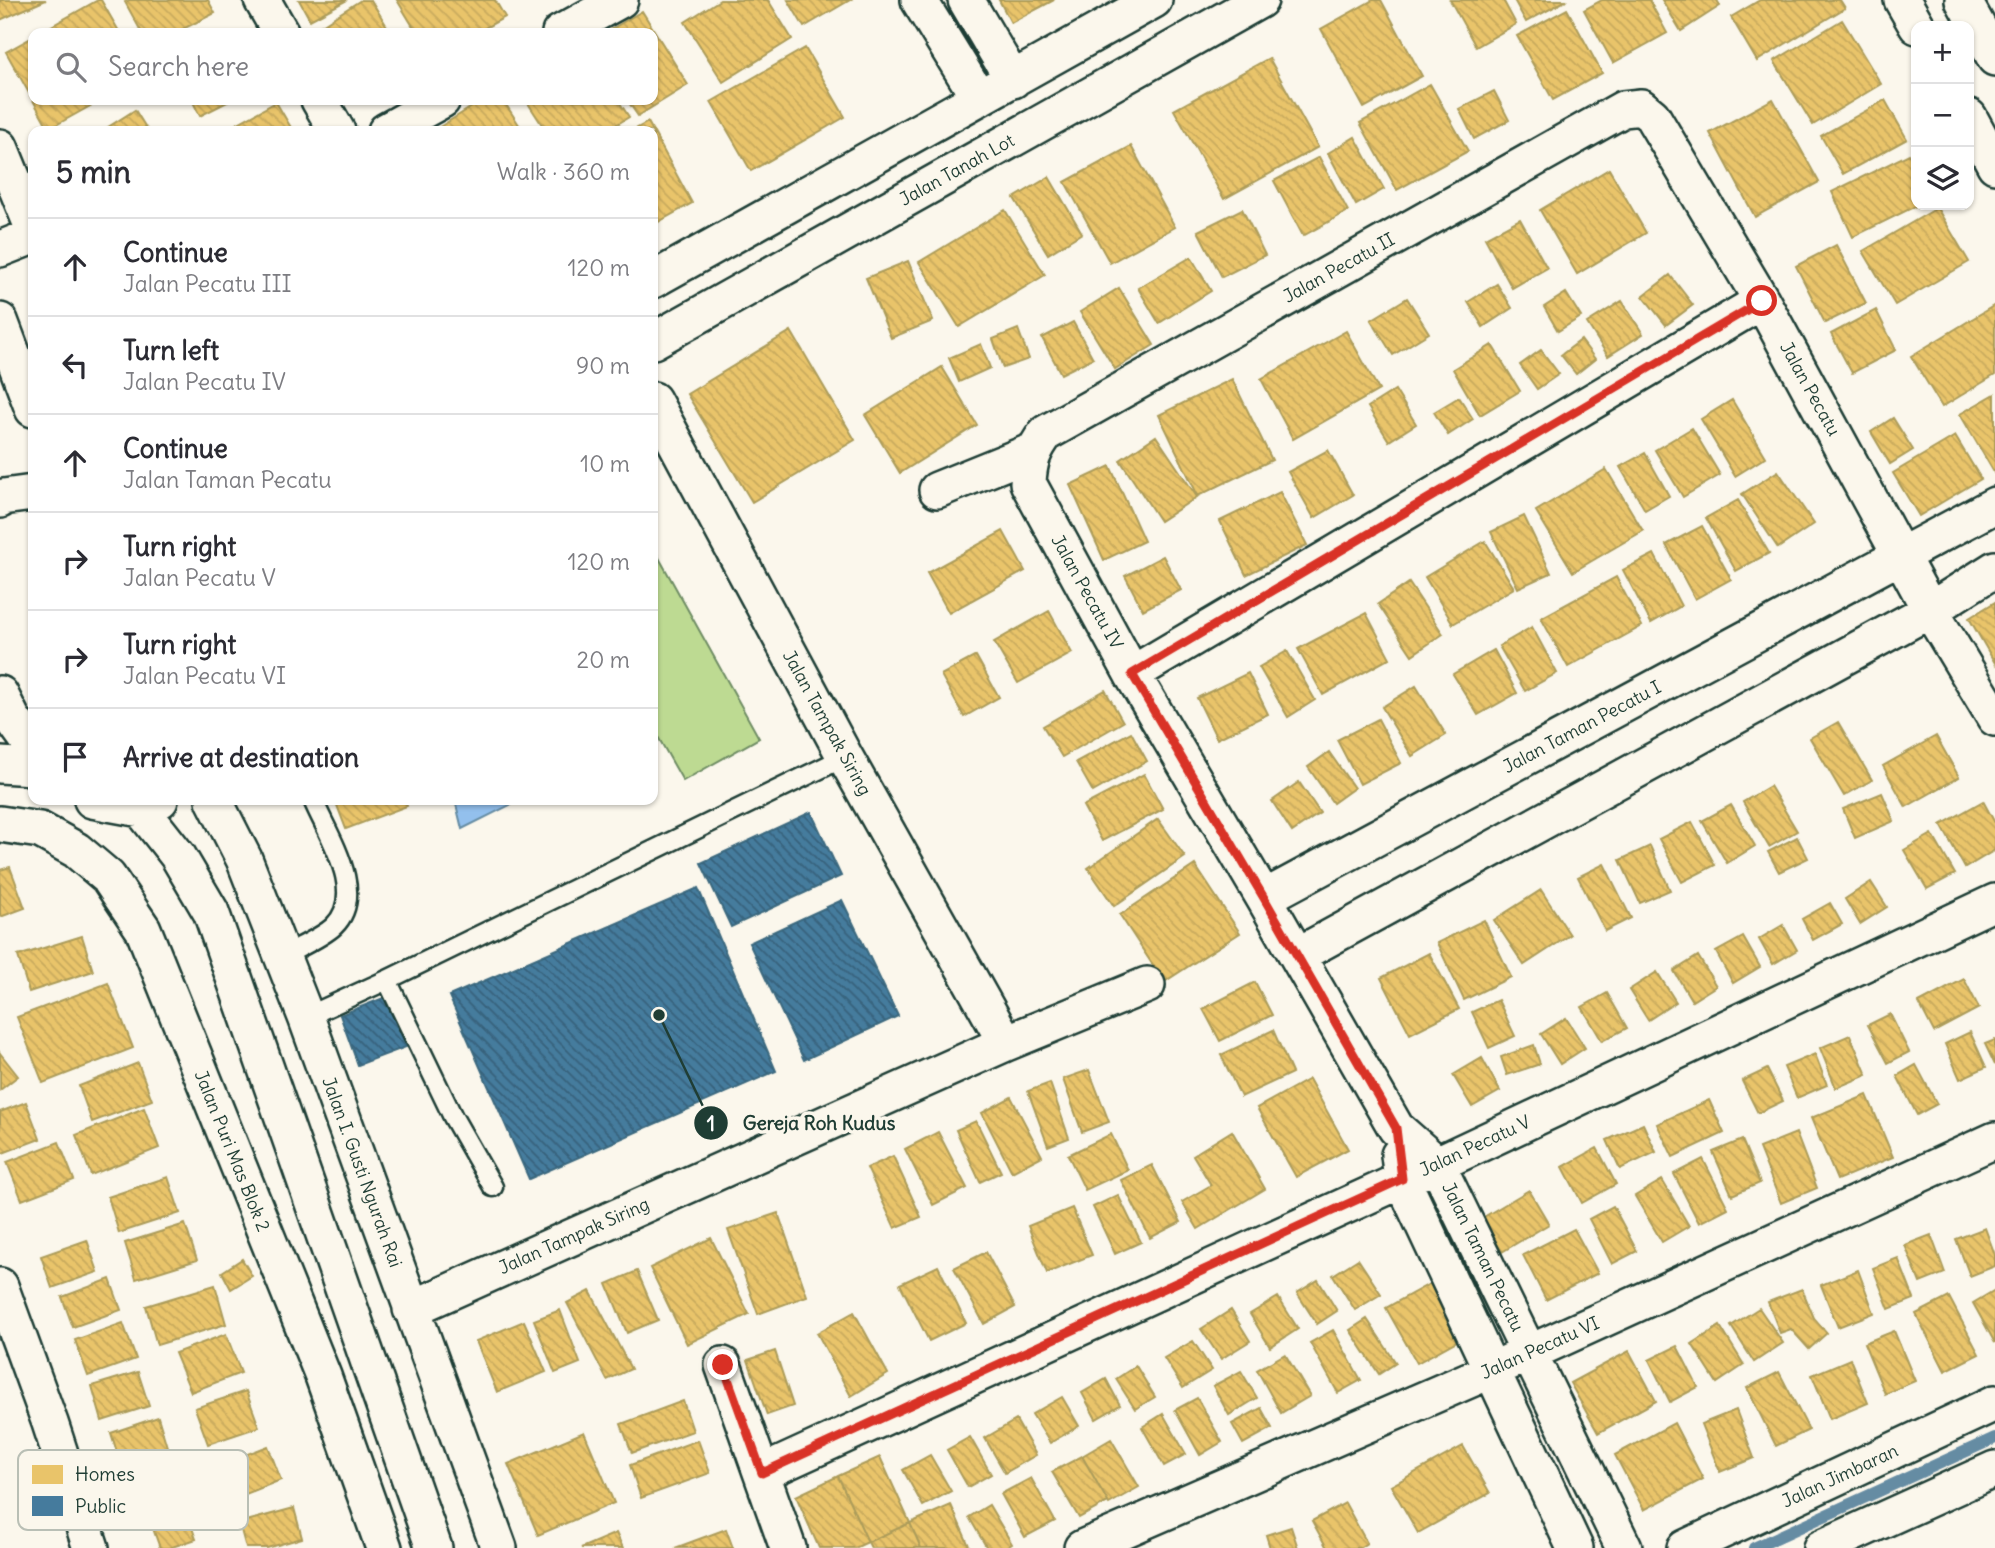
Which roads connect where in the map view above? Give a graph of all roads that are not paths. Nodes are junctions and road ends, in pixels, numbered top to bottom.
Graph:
1 (262, 0) edge
2 (620, 0) edge
3 (919, 0) edge
4 (966, 0) edge
5 (1154, 0) edge
6 (1260, 0) edge
7 (1902, 0) edge
8 (1963, 0) edge
9 (1914, 21) edge
10 (278, 28) edge
11 (569, 28) edge
12 (1995, 58) edge
13 (1013, 80) junction
14 (979, 98) junction
15 (322, 105) edge
16 (433, 105) edge
17 (1652, 116) joint
18 (334, 126) edge
19 (395, 126) edge
20 (1974, 126) edge
21 (0, 147) edge
22 (1995, 165) edge
23 (28, 216) edge
24 (28, 238) edge
25 (0, 249) edge
26 (658, 277) edge
27 (1762, 301) junction
28 (0, 321) edge
29 (658, 338) edge
30 (28, 396) edge
31 (658, 409) edge
32 (1033, 451) junction
33 (937, 490) dead end
34 (28, 494) edge
35 (0, 500) edge
36 (1995, 505) edge
37 (1900, 556) junction
38 (1995, 569) edge
39 (1930, 610) junction
40 (1132, 674) junction
41 (0, 694) edge
42 (1995, 718) edge
43 (28, 740) edge
44 (845, 757) junction
45 (0, 765) edge
46 (28, 767) edge
47 (152, 805) edge
48 (217, 805) edge
49 (315, 805) edge
50 (0, 824) edge
51 (1264, 898) junction
52 (1995, 902) edge
53 (1298, 955) junction
54 (283, 956) junction
55 (387, 980) junction
56 (1147, 985) dead end
57 (306, 1017) junction
58 (1006, 1043) junction
59 (1396, 1128) junction
60 (1995, 1140) edge
61 (1437, 1164) junction
62 (1402, 1179) junction
63 (493, 1187) dead end
64 (0, 1286) edge
65 (411, 1309) junction
66 (1530, 1353) junction
67 (723, 1365) dead end
68 (13, 1366) edge
69 (1492, 1370) junction
70 (1995, 1403) edge
71 (49, 1450) edge
72 (1995, 1469) edge
73 (762, 1473) junction
74 (83, 1530) edge
75 (91, 1548) edge
76 (384, 1548) edge
77 (434, 1548) edge
78 (499, 1548) edge
79 (788, 1548) edge
80 (1082, 1548) edge
81 (1575, 1548) edge
82 (1624, 1548) edge
83 (1685, 1548) edge
84 (1821, 1548) edge

1 - 10 street
2 - 11 street
3 - 14 street
4 - 13 street
5 - 13 street
6 - 29 street, Jalan Tanah Lot
7 - 9 street
8 - 12 street
13 - 14 street
14 - 26 street
15 - 18 street
16 - 19 street
17 - 27 street, Jalan Pecatu
17 - 32 street, Jalan Pecatu II
20 - 22 street
21 - 23 street
24 - 25 street
27 - 37 street, Jalan Pecatu
27 - 40 street
28 - 30 street
31 - 44 street, Jalan Tampak Siring
32 - 33 street
32 - 40 street, Jalan Pecatu IV
34 - 35 street
36 - 37 street, Jalan Taman Pecatu I
37 - 39 street
37 - 51 street, Jalan Taman Pecatu I
38 - 39 street
39 - 42 street
39 - 53 street
40 - 51 street, Jalan Pecatu IV
41 - 43 street
44 - 55 lane
44 - 58 street, Jalan Tampak Siring
45 - 46 street
47 - 77 street
48 - 54 street, Jalan I. Gusti Ngurah Rai
49 - 54 lane
50 - 76 street, Jalan Puri Mas Blok 2
51 - 53 street, Jalan Pecatu IV
52 - 61 street, Jalan Pecatu V
53 - 59 street, Jalan Pecatu IV
54 - 57 street, Jalan I. Gusti Ngurah Rai
55 - 57 lane
55 - 63 lane
56 - 58 street, Jalan Tampak Siring
57 - 65 street, Jalan I. Gusti Ngurah Rai
58 - 65 street, Jalan Tampak Siring
59 - 61 street, Jalan Taman Pecatu
59 - 62 street
60 - 66 street, Jalan Pecatu VI
61 - 62 street, Jalan Pecatu V
61 - 66 street, Jalan Taman Pecatu
62 - 69 street
62 - 73 street, Jalan Pecatu V
64 - 68 street
65 - 78 street, Jalan I. Gusti Ngurah Rai
66 - 69 street, Jalan Pecatu VI
66 - 82 street, Jalan Taman Pecatu
67 - 73 street
68 - 71 street
69 - 80 street, Jalan Pecatu VI
69 - 81 street
70 - 83 street, Jalan Jimbaran
72 - 84 street
73 - 79 street
74 - 75 street

